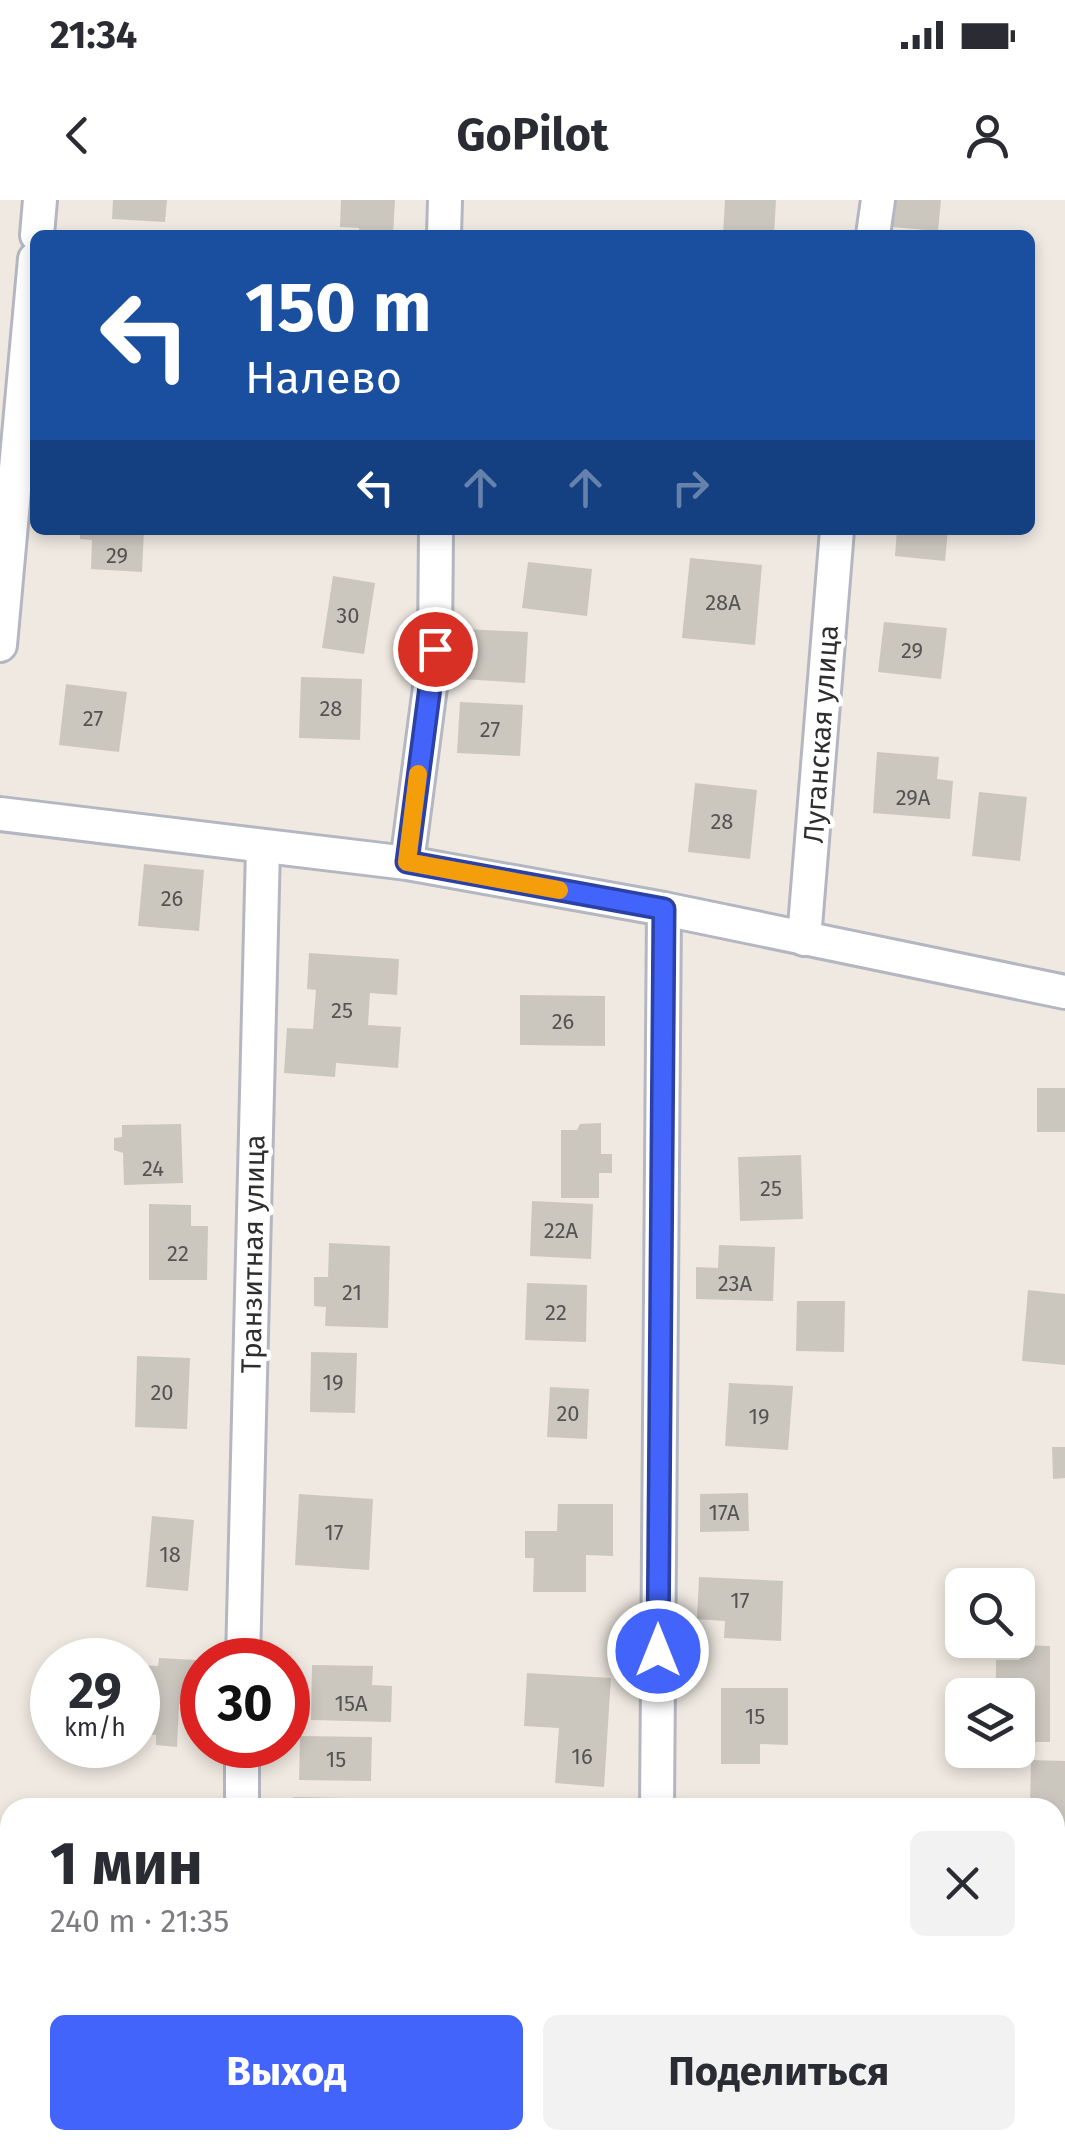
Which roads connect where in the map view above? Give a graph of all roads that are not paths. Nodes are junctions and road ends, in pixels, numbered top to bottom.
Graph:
1 (40, 200) edge
2 (445, 200) edge
3 (878, 200) edge
4 (37, 230) edge
5 (444, 230) edge
6 (875, 230) edge
7 (30, 314) edge
8 (436, 535) edge
9 (836, 535) edge
10 (0, 645) edge
11 (0, 814) edge
12 (263, 848) junction
13 (407, 862) junction
14 (664, 909) junction
15 (804, 939) junction
16 (1065, 992) edge
17 (245, 1638) edge
18 (242, 1768) edge
19 (242, 1798) edge
20 (657, 1798) edge

1 - 4 street
2 - 5 street
3 - 6 street
7 - 10 street
8 - 13 street
9 - 15 street, Луганская улица
11 - 12 street
12 - 13 street
12 - 17 street, Транзитная улица
13 - 14 street
14 - 15 street
14 - 20 street
15 - 16 street
18 - 19 street

